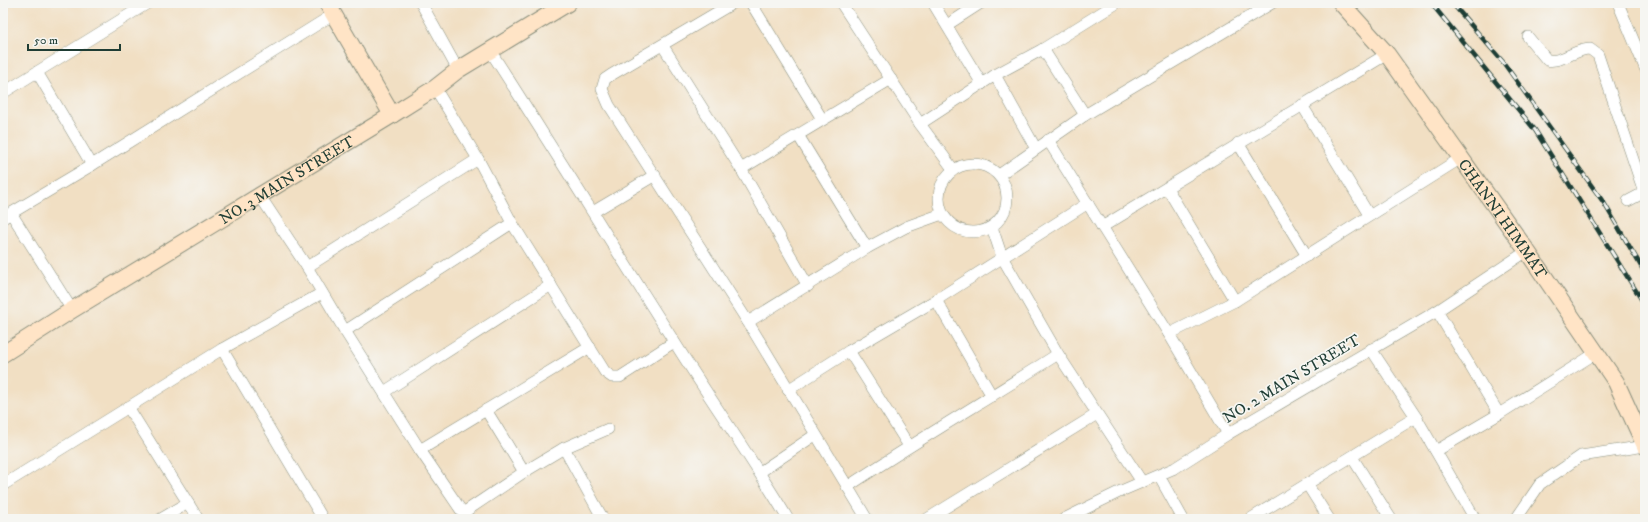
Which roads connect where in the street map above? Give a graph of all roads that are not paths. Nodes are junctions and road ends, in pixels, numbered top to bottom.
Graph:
1 (148, 3) edge
2 (421, 3) edge
3 (568, 3) edge
4 (733, 3) edge
5 (751, 3) edge
6 (841, 3) edge
7 (933, 3) edge
8 (981, 3) edge
9 (1117, 3) edge
10 (1272, 3) edge
11 (1341, 3) edge
12 (1618, 3) edge
13 (330, 9) edge
14 (947, 25) junction
15 (1528, 37) dead end
16 (663, 46) junction
17 (1043, 49) junction
18 (491, 52) junction
19 (1387, 54) junction
20 (1645, 68) edge
21 (458, 70) junction
22 (37, 72) junction
23 (995, 75) junction
24 (891, 79) junction
25 (982, 84) junction
26 (435, 88) junction
27 (3, 93) edge
28 (1302, 105) junction
29 (1085, 115) junction
30 (392, 116) junction
31 (822, 119) junction
32 (920, 124) junction
33 (798, 135) junction
34 (1048, 140) junction
35 (1238, 143) junction
36 (1036, 149) junction
37 (1461, 158) junction
38 (478, 159) junction
39 (92, 165) junction
40 (741, 169) junction
41 (952, 169) junction
42 (654, 175) junction
43 (1000, 175) junction
44 (1167, 188) junction
45 (1645, 192) edge
46 (260, 196) junction
47 (1628, 201) dead end
48 (1088, 203) junction
49 (593, 212) junction
50 (942, 214) junction
51 (7, 215) edge
52 (1369, 215) junction
53 (512, 223) junction
54 (992, 227) junction
55 (1102, 227) junction
56 (868, 248) junction
57 (1528, 251) junction
58 (1307, 256) junction
59 (1002, 257) junction
60 (307, 267) junction
61 (552, 286) junction
62 (808, 286) junction
63 (322, 293) junction
64 (936, 300) junction
65 (1235, 301) junction
66 (72, 310) junction
67 (1437, 311) junction
68 (748, 322) junction
69 (345, 331) junction
70 (1170, 334) junction
71 (674, 342) junction
72 (590, 347) junction
73 (222, 349) junction
74 (1371, 349) junction
75 (850, 351) junction
76 (1596, 353) junction
77 (3, 354) edge
78 (1058, 354) junction
79 (788, 390) junction
80 (384, 392) junction
81 (992, 396) junction
82 (128, 407) junction
83 (486, 410) junction
84 (1097, 414) junction
85 (1499, 414) junction
86 (1416, 417) junction
87 (608, 429) dead end
88 (1228, 434) junction
89 (815, 435) junction
90 (909, 446) junction
91 (1645, 446) edge
92 (564, 448) junction
93 (420, 450) junction
94 (1436, 451) junction
95 (1352, 457) junction
96 (524, 472) junction
97 (760, 472) junction
98 (1159, 476) junction
99 (1142, 482) junction
100 (1307, 484) junction
101 (3, 485) edge
102 (847, 487) junction
103 (188, 503) junction
104 (465, 516) edge
105 (1067, 518) edge
106 (161, 519) edge
107 (198, 519) edge
108 (323, 519) edge
109 (603, 519) edge
110 (788, 519) edge
111 (867, 519) edge
112 (927, 519) edge
113 (1183, 519) edge
114 (1250, 519) edge
115 (1329, 519) edge
116 (1391, 519) edge
117 (1475, 519) edge
118 (1516, 519) edge

1 - 22 street
2 - 21 street
3 - 18 street, NO. 3 MAIN STREET
4 - 16 street
5 - 31 street
6 - 24 street
7 - 14 street
8 - 14 street
9 - 17 street
10 - 29 street
11 - 19 street, CHANNI HIMMAT
12 - 20 street
13 - 30 street
13 - 39 street
14 - 25 street
15 - 45 street
16 - 40 street
16 - 42 street
17 - 23 street
17 - 29 street
18 - 21 street, NO. 3 MAIN STREET
18 - 49 street
19 - 28 street
19 - 37 street, CHANNI HIMMAT
21 - 26 street, NO. 3 MAIN STREET
22 - 27 street
22 - 39 street
23 - 25 street
23 - 36 street
24 - 31 street
24 - 32 street
25 - 32 street
26 - 30 street, NO. 3 MAIN STREET
26 - 38 street
28 - 35 street
28 - 52 street
29 - 34 street
30 - 46 street, NO. 3 MAIN STREET
31 - 33 street
32 - 41 street
33 - 40 street
33 - 56 street
34 - 36 street
34 - 48 street
35 - 44 street
35 - 58 street
36 - 43 street
37 - 52 street
37 - 57 street, CHANNI HIMMAT
38 - 53 street
38 - 60 street
39 - 51 street
40 - 62 street
41 - 43 street
41 - 50 street
42 - 49 street
42 - 68 street
43 - 54 street
44 - 55 street
44 - 65 street
45 - 47 street
46 - 60 street
46 - 66 street, NO. 3 MAIN STREET
48 - 55 street
48 - 59 street
49 - 71 street
50 - 54 street
50 - 56 street
51 - 66 street
52 - 58 street
53 - 61 street
53 - 69 street
54 - 59 street
55 - 70 street
56 - 62 street
57 - 67 street, NO. 2 MAIN STREET
57 - 76 street, CHANNI HIMMAT
58 - 65 street
59 - 64 street
59 - 78 street
60 - 63 street
61 - 72 street
61 - 80 street
62 - 68 street
63 - 69 street
63 - 73 street
64 - 75 street
64 - 81 street
65 - 70 street
66 - 77 street, NO. 3 MAIN STREET
67 - 74 street, NO. 2 MAIN STREET
67 - 85 street
68 - 79 street
69 - 80 street
70 - 88 street
71 - 72 street
71 - 97 street
72 - 83 street
73 - 82 street
73 - 108 street
74 - 86 street
74 - 88 street, NO. 2 MAIN STREET
75 - 79 street
75 - 90 street
76 - 85 street
76 - 91 street, CHANNI HIMMAT
78 - 81 street
78 - 84 street
79 - 89 street
80 - 93 street
81 - 90 street
82 - 101 street
82 - 103 street
83 - 93 street
83 - 96 street
84 - 99 street
84 - 112 street
85 - 94 street
86 - 94 street
86 - 95 street
87 - 92 street
88 - 98 street, NO. 2 MAIN STREET
89 - 97 street
89 - 102 street
90 - 102 street
91 - 118 street
92 - 96 street
92 - 109 street
93 - 104 street
94 - 117 street
95 - 100 street
95 - 116 street
96 - 104 street
97 - 110 street
98 - 99 street, NO. 2 MAIN STREET
98 - 113 street
99 - 105 street, NO. 2 MAIN STREET
100 - 114 street
100 - 115 street
102 - 111 street
103 - 106 street
103 - 107 street

